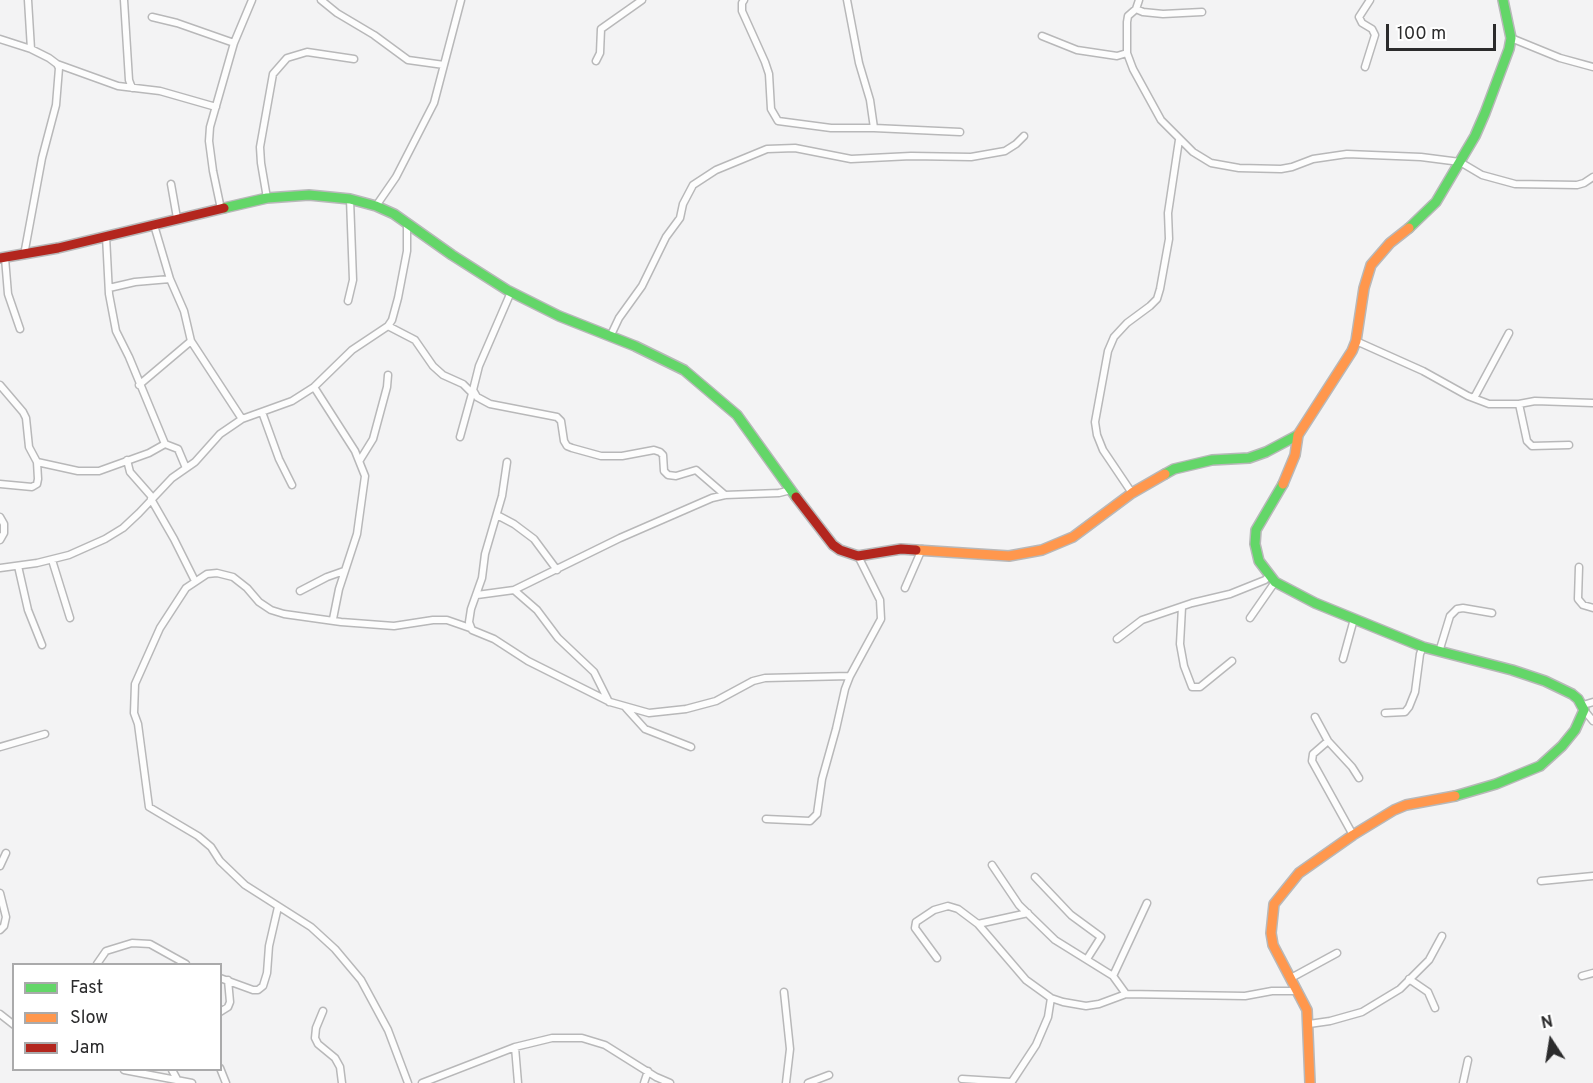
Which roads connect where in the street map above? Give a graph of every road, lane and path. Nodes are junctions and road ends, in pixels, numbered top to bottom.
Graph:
1 (28, 0) edge
2 (124, 0) edge
3 (252, 0) edge
4 (321, 0) edge
5 (461, 0) edge
6 (642, 0) edge
7 (744, 0) edge
8 (847, 0) edge
9 (1139, 0) edge
10 (1370, 0) edge
11 (1503, 0) edge
12 (1136, 9) junction
13 (1202, 12) dead end
14 (152, 17) dead end
15 (1042, 36) dead end
16 (1511, 38) junction
17 (0, 39) edge
18 (234, 43) junction
19 (31, 49) junction
20 (1127, 53) junction
21 (354, 59) dead end
22 (596, 61) dead end
23 (57, 64) junction
24 (444, 65) junction
25 (1365, 67) dead end
26 (1593, 67) edge
27 (132, 88) junction
28 (216, 107) junction
29 (874, 128) junction
30 (960, 132) dead end
31 (1024, 136) dead end
32 (1179, 140) junction
33 (1460, 162) junction
34 (1593, 177) edge
35 (171, 184) dead end
36 (267, 198) junction
37 (350, 199) junction
38 (376, 206) junction
39 (221, 209) junction
40 (177, 218) junction
41 (407, 223) junction
42 (154, 225) junction
43 (106, 236) junction
44 (24, 255) junction
45 (2, 258) edge
46 (170, 279) junction
47 (109, 288) junction
48 (511, 292) junction
49 (348, 302) dead end
50 (388, 326) junction
51 (20, 329) dead end
52 (1509, 333) dead end
53 (610, 337) junction
54 (191, 341) junction
55 (1356, 341) junction
56 (388, 375) dead end
57 (0, 385) edge
58 (139, 385) junction
59 (314, 387) junction
60 (473, 391) junction
61 (1474, 398) junction
62 (1593, 403) edge
63 (1519, 404) junction
64 (262, 412) junction
65 (242, 418) junction
66 (1298, 435) junction
67 (460, 437) dead end
68 (165, 444) junction
69 (1569, 445) dead end
70 (127, 460) junction
71 (360, 460) junction
72 (37, 462) junction
73 (507, 462) dead end
74 (186, 468) junction
75 (0, 484) edge
76 (292, 485) dead end
77 (791, 490) junction
78 (1132, 493) junction
79 (725, 495) junction
80 (152, 498) junction
81 (497, 514) junction
82 (0, 517) edge
83 (0, 540) edge
84 (922, 549) junction
85 (858, 556) junction
86 (52, 560) junction
87 (18, 566) junction
88 (1579, 567) dead end
89 (0, 568) edge
90 (556, 570) junction
91 (344, 571) junction
92 (1272, 579) junction
93 (195, 581) junction
94 (904, 588) dead end
95 (514, 590) junction
96 (300, 591) dead end
97 (477, 595) junction
98 (1182, 607) junction
99 (1593, 608) edge
100 (1492, 613) dead end
101 (70, 618) dead end
102 (1250, 618) dead end
103 (333, 619) junction
104 (1354, 619) junction
105 (470, 628) junction
106 (1117, 639) dead end
107 (42, 645) dead end
108 (1423, 647) junction
109 (1439, 652) junction
110 (1343, 659) dead end
111 (1232, 661) dead end
112 (850, 676) junction
113 (609, 702) junction
114 (1593, 702) edge
115 (625, 707) junction
116 (1583, 708) junction
117 (1385, 713) dead end
118 (1315, 717) dead end
119 (1593, 722) edge
120 (45, 734) dead end
121 (1328, 741) junction
122 (0, 747) edge
123 (691, 747) dead end
124 (1359, 778) dead end
125 (766, 819) dead end
126 (1353, 835) junction
127 (3, 856) edge
128 (992, 865) dead end
129 (0, 866) edge
130 (1593, 876) edge
131 (1035, 877) dead end
132 (1541, 881) dead end
133 (0, 893) edge
134 (1147, 903) dead end
135 (278, 907) junction
136 (1029, 913) junction
137 (978, 924) junction
138 (0, 930) edge
139 (1442, 936) dead end
140 (1337, 953) dead end
141 (937, 958) dead end
142 (1087, 959) junction
143 (98, 963) edge
144 (184, 963) edge
145 (1593, 973) edge
146 (1113, 976) junction
147 (1582, 976) dead end
148 (1291, 978) junction
149 (224, 979) edge
150 (1409, 979) junction
151 (784, 992) dead end
152 (1298, 992) junction
153 (1126, 994) junction
154 (1051, 998) junction
155 (1435, 1008) dead end
156 (222, 1011) edge
157 (323, 1011) dead end
158 (0, 1014) edge
159 (12, 1023) edge
160 (1309, 1024) junction
161 (515, 1047) junction
162 (1468, 1059) dead end
163 (129, 1071) edge
164 (173, 1071) edge
165 (648, 1071) junction
166 (829, 1076) dead end
167 (962, 1079) dead end
168 (178, 1081) junction
169 (1011, 1082) edge
170 (192, 1083) edge
171 (342, 1083) edge
172 (408, 1083) edge
173 (422, 1083) edge
174 (518, 1083) edge
175 (644, 1083) edge
176 (670, 1083) edge
177 (786, 1083) edge
178 (807, 1083) edge
179 (1310, 1083) edge
180 (1463, 1083) edge

1 - 19 street
2 - 27 street
3 - 18 street
4 - 24 street
5 - 24 street
6 - 22 street
7 - 29 street
8 - 29 street
9 - 12 street
10 - 25 street
11 - 16 street
12 - 13 street
12 - 20 street
14 - 18 street
15 - 20 street
16 - 26 street
16 - 33 street
17 - 19 street
18 - 28 street
19 - 23 street
20 - 32 street
21 - 36 street
23 - 27 street
23 - 44 street
24 - 38 street
27 - 28 street
28 - 39 street
29 - 30 street
31 - 53 street
32 - 33 street
32 - 78 street
33 - 34 street
33 - 55 street
35 - 40 street
36 - 37 street
36 - 39 street
37 - 38 street
37 - 49 street
38 - 41 street
39 - 40 street
40 - 42 street
41 - 48 street
41 - 50 street
42 - 43 street
42 - 46 street
43 - 44 street
43 - 47 street
44 - 45 street
45 - 51 street
46 - 47 street
46 - 54 street
47 - 58 street
48 - 53 street
48 - 60 street
50 - 59 street
50 - 60 street
52 - 61 street
53 - 77 street
54 - 58 street
54 - 65 street
55 - 61 street
55 - 66 street
56 - 71 street
57 - 72 street
58 - 68 street
59 - 64 street
59 - 71 street
60 - 67 street
60 - 79 street
61 - 63 street
62 - 63 street
63 - 69 street
64 - 65 street
64 - 76 street
65 - 74 street
66 - 78 street
66 - 92 street
68 - 70 street
68 - 74 street
70 - 72 street
70 - 80 street
71 - 91 street
72 - 75 street
73 - 81 street
74 - 80 street
77 - 79 street
77 - 85 street
78 - 84 street
79 - 90 street
80 - 86 street
80 - 93 street
81 - 90 street
81 - 97 street
82 - 83 street
84 - 85 street
84 - 94 street
85 - 112 street
86 - 87 street
86 - 101 street
87 - 89 street
87 - 107 street
88 - 99 street
90 - 95 street
91 - 96 street
91 - 103 street
92 - 98 street
92 - 102 street
92 - 104 street
93 - 103 street
93 - 135 street
95 - 97 street
95 - 113 street
97 - 105 street
98 - 106 street
98 - 111 street
100 - 109 street
103 - 105 street
104 - 108 street
104 - 110 street
105 - 113 street
108 - 109 street
108 - 117 street
109 - 116 street
112 - 115 street
112 - 125 street
113 - 115 street
114 - 116 street
115 - 123 street
116 - 119 street
116 - 126 street
118 - 121 street
120 - 122 street
121 - 124 street
121 - 126 street
126 - 148 street
127 - 129 street
128 - 136 street
130 - 132 street
131 - 142 street
133 - 138 street
134 - 146 street
135 - 149 street
135 - 172 street
136 - 137 street
136 - 142 street
137 - 141 street
137 - 154 street
139 - 150 street
140 - 148 street
142 - 146 street
143 - 144 street
145 - 147 street
146 - 153 street
148 - 152 street
149 - 156 street
150 - 155 street
150 - 160 street
151 - 177 street
152 - 153 street
152 - 160 street
153 - 154 street
154 - 169 street
157 - 171 street
158 - 159 street
160 - 179 street
161 - 165 street
161 - 173 street
161 - 174 street
162 - 180 street
163 - 168 street
164 - 168 street
165 - 175 street
165 - 176 street
166 - 178 street
167 - 169 street
168 - 170 street

